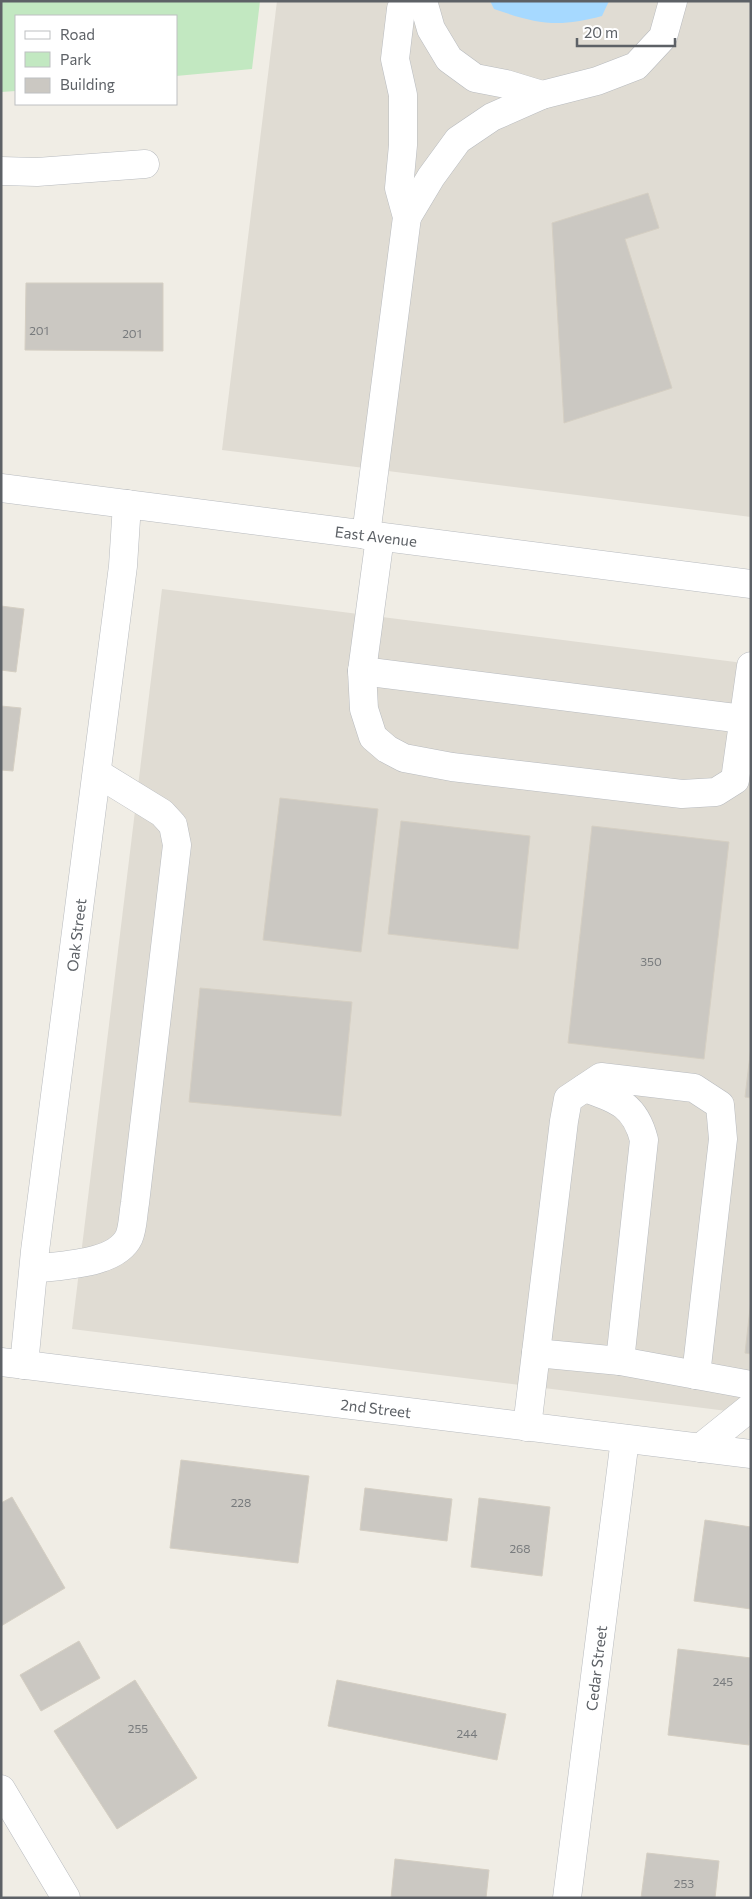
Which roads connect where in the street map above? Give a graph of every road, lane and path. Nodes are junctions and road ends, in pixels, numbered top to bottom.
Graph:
1 (404, 1) edge
2 (423, 1) edge
3 (673, 1) edge
4 (542, 95) junction
5 (145, 164) dead end
6 (1, 171) edge
7 (407, 216) junction
8 (1, 488) edge
9 (127, 504) junction
10 (373, 536) junction
11 (751, 584) edge
12 (751, 666) edge
13 (362, 671) junction
14 (743, 719) junction
15 (97, 773) junction
16 (585, 1088) junction
17 (34, 1269) junction
18 (536, 1353) junction
19 (620, 1360) junction
20 (12, 1363) edge
21 (708, 1378) junction
22 (751, 1385) edge
23 (751, 1407) edge
24 (527, 1427) junction
25 (625, 1439) junction
26 (700, 1448) junction
27 (751, 1454) edge
28 (1, 1789) edge
29 (66, 1898) edge
30 (567, 1898) edge

1 - 7 street
2 - 4 street
3 - 4 street
4 - 7 street
5 - 6 street
7 - 10 street
8 - 9 street, East Avenue
9 - 10 street, East Avenue
9 - 15 street, Oak Street
10 - 11 street, East Avenue
10 - 13 street
12 - 14 street
13 - 14 street
13 - 14 street
15 - 17 street, Oak Street
15 - 17 street
16 - 18 street
16 - 19 street
16 - 21 street
17 - 20 street, Oak Street
18 - 19 street
18 - 24 street
19 - 21 street
20 - 24 street, 2nd Street
21 - 22 street
23 - 26 street
24 - 25 street, 2nd Street
25 - 26 street, 2nd Street
25 - 30 street, Cedar Street
26 - 27 street, 2nd Street
28 - 29 street

